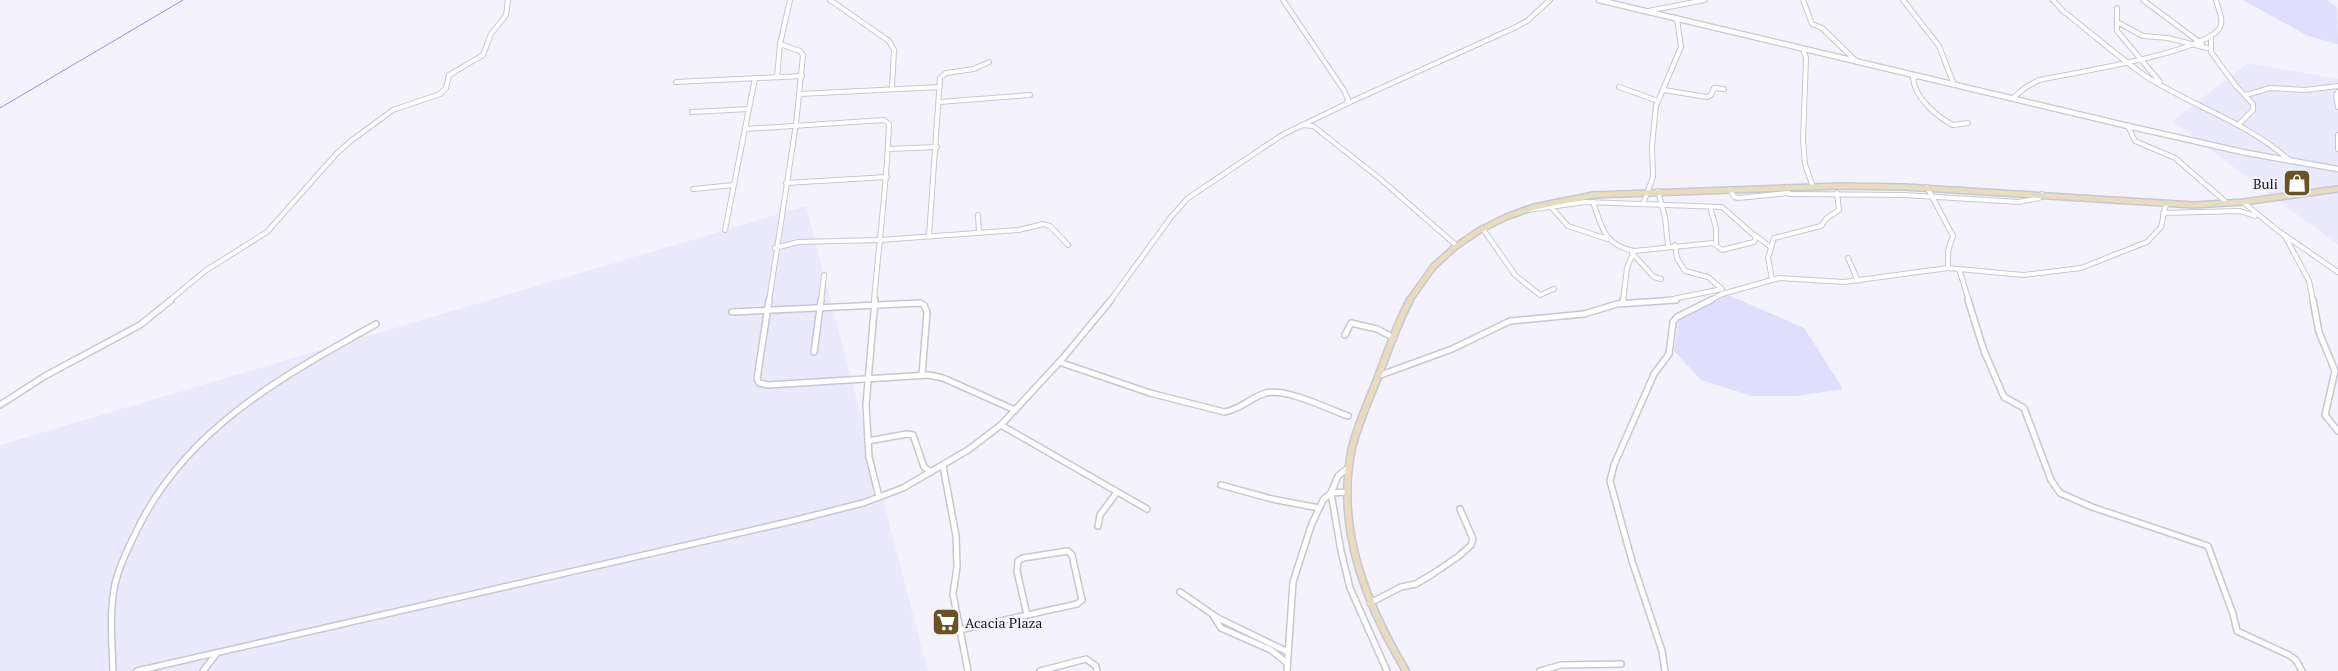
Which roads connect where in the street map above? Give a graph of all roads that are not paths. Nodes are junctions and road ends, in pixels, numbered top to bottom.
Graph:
1 (508, 0) edge
2 (790, 0) edge
3 (830, 0) edge
4 (1283, 0) edge
5 (1550, 0) edge
6 (1599, 0) edge
7 (1705, 0) edge
8 (1803, 0) edge
9 (1903, 0) edge
10 (2053, 0) edge
11 (2143, 0) edge
12 (2216, 0) edge
13 (2117, 8) dead end
14 (1648, 11) junction
15 (1677, 19) junction
16 (2117, 22) junction
17 (2212, 37) junction
18 (780, 44) junction
19 (2198, 44) junction
20 (1803, 48) junction
21 (2211, 52) junction
22 (2141, 58) junction
23 (2125, 61) junction
24 (989, 62) dead end
25 (1857, 62) junction
26 (802, 76) junction
27 (1918, 76) junction
28 (778, 77) junction
29 (755, 78) junction
30 (676, 82) dead end
31 (1954, 85) junction
32 (2162, 85) junction
33 (2338, 86) edge
34 (940, 87) junction
35 (1619, 88) dead end
36 (892, 89) junction
37 (1724, 89) dead end
38 (1664, 90) junction
39 (2338, 92) edge
40 (799, 94) junction
41 (1030, 95) dead end
42 (2246, 95) junction
43 (2014, 98) junction
44 (1658, 101) junction
45 (939, 102) junction
46 (1346, 104) junction
47 (2338, 108) edge
48 (749, 109) junction
49 (692, 112) dead end
50 (1314, 118) junction
51 (1968, 123) dead end
52 (796, 124) junction
53 (1302, 125) junction
54 (2238, 125) junction
55 (1313, 126) junction
56 (2128, 126) junction
57 (745, 129) junction
58 (2338, 135) edge
59 (937, 147) junction
60 (888, 149) junction
61 (2338, 149) edge
62 (2290, 161) junction
63 (2338, 169) edge
64 (887, 177) junction
65 (786, 183) junction
66 (734, 185) junction
67 (1786, 187) junction
68 (1813, 187) junction
69 (1927, 187) junction
70 (2338, 188) edge
71 (693, 189) dead end
72 (1730, 189) junction
73 (1658, 191) junction
74 (1622, 192) junction
75 (1647, 192) junction
76 (1836, 193) junction
77 (1790, 194) junction
78 (2042, 194) junction
79 (1934, 197) junction
80 (1593, 202) junction
81 (2243, 202) junction
82 (1627, 203) junction
83 (1643, 204) junction
84 (2166, 204) junction
85 (2228, 204) junction
86 (1663, 205) junction
87 (1710, 207) junction
88 (1552, 208) junction
89 (1525, 210) junction
90 (2163, 213) junction
91 (978, 215) dead end
92 (2259, 218) junction
93 (1483, 229) junction
94 (725, 230) dead end
95 (979, 232) junction
96 (1754, 234) junction
97 (929, 236) junction
98 (2285, 236) junction
99 (1607, 239) junction
100 (880, 240) junction
101 (1716, 244) junction
102 (1068, 245) dead end
103 (1675, 245) junction
104 (1457, 246) junction
105 (1668, 246) junction
106 (1769, 246) junction
107 (775, 248) junction
108 (1633, 252) junction
109 (1848, 258) dead end
110 (1948, 268) junction
111 (1959, 269) junction
112 (2338, 272) edge
113 (824, 275) dead end
114 (1661, 279) dead end
115 (1772, 279) junction
116 (1858, 281) junction
117 (1554, 289) dead end
118 (1724, 291) junction
119 (1623, 303) junction
120 (874, 305) junction
121 (819, 309) junction
122 (732, 312) dead end
123 (766, 312) junction
124 (376, 324) dead end
125 (1345, 335) dead end
126 (1394, 338) junction
127 (814, 352) dead end
128 (1059, 362) junction
129 (922, 375) junction
130 (1378, 376) junction
131 (868, 378) junction
132 (0, 405) edge
133 (1015, 410) junction
134 (1348, 416) dead end
135 (1001, 424) junction
136 (2338, 431) edge
137 (868, 441) junction
138 (943, 466) junction
139 (1349, 467) junction
140 (931, 472) junction
141 (1221, 484) dead end
142 (1117, 492) junction
143 (1348, 492) junction
144 (1330, 493) junction
145 (879, 497) junction
146 (1319, 508) junction
147 (1460, 509) dead end
148 (1147, 510) dead end
149 (1098, 526) dead end
150 (1180, 592) dead end
151 (1370, 603) junction
152 (1027, 615) junction
153 (1213, 616) junction
154 (959, 630) junction
155 (1288, 652) junction
156 (217, 653) junction
157 (1287, 663) junction
158 (1621, 664) dead end
159 (113, 671) edge
160 (137, 671) edge
161 (203, 671) edge
162 (968, 671) edge
163 (1040, 671) edge
164 (1097, 671) edge
165 (1287, 671) edge
166 (1387, 671) edge
167 (1406, 671) edge
168 (1540, 671) edge
169 (1664, 671) edge
170 (2302, 671) edge

1 - 132 street
2 - 18 street
3 - 36 street
4 - 46 street
5 - 46 street
6 - 14 street
7 - 14 street
8 - 25 street
9 - 31 street
10 - 23 street
11 - 19 street
12 - 17 street
13 - 16 street
14 - 15 street
15 - 20 street
15 - 38 street
16 - 19 street
16 - 22 street
17 - 19 street
17 - 21 street
18 - 26 street
18 - 28 street
19 - 21 street
19 - 22 street
20 - 25 street
20 - 68 street
21 - 42 street
22 - 23 street
22 - 32 street
23 - 32 street
23 - 43 street
24 - 34 street
25 - 27 street
26 - 28 street
26 - 40 street
27 - 31 street
27 - 51 street
28 - 29 street
29 - 30 street
29 - 48 street
31 - 43 street
32 - 54 street
33 - 42 street
34 - 36 street
34 - 45 street
35 - 44 street
36 - 40 street
37 - 38 street
38 - 44 street
39 - 47 street
40 - 52 street
41 - 45 street
42 - 54 street
43 - 56 street
44 - 75 street
45 - 59 street
46 - 50 street
48 - 49 street
48 - 57 street
50 - 53 street
50 - 55 street
52 - 57 street
52 - 60 street
52 - 65 street
53 - 55 street
53 - 128 street
54 - 62 street
55 - 104 street
56 - 62 street
56 - 85 street
57 - 66 street
58 - 61 street
59 - 60 street
59 - 97 street
60 - 64 street
62 - 63 street
64 - 65 street
64 - 100 street
65 - 107 street
66 - 71 street
66 - 94 street
67 - 68 main road
67 - 72 main road
67 - 77 street
68 - 69 main road
69 - 78 main road
69 - 79 street
70 - 81 main road
72 - 73 main road
72 - 77 street
73 - 75 main road
73 - 86 street
74 - 75 main road
74 - 82 street
74 - 89 main road
75 - 83 street
76 - 77 street
76 - 79 street
76 - 106 street
78 - 79 street
78 - 84 main road
79 - 110 street
80 - 82 street
80 - 88 street
80 - 99 street
81 - 85 main road
81 - 92 street
82 - 83 street
83 - 86 street
84 - 85 main road
84 - 90 street
86 - 87 street
86 - 105 street
87 - 96 street
87 - 101 street
88 - 89 street
88 - 99 street
89 - 93 main road
90 - 92 street
90 - 111 street
91 - 95 street
92 - 98 street
93 - 104 main road
93 - 117 street
95 - 97 street
95 - 102 street
96 - 101 street
96 - 106 street
97 - 100 street
98 - 112 street
98 - 136 street
99 - 108 street
100 - 107 street
100 - 120 street
101 - 103 street
103 - 105 street
103 - 118 street
104 - 126 main road
105 - 108 street
106 - 115 street
107 - 123 street
108 - 114 street
108 - 119 street
109 - 116 street
110 - 111 street
110 - 116 street
111 - 170 street
113 - 121 street
115 - 116 street
115 - 118 street
118 - 119 street
118 - 169 street
119 - 130 street
120 - 121 street
120 - 129 street
120 - 131 street
121 - 123 street
121 - 127 street
122 - 123 street
123 - 131 street
124 - 159 street
125 - 126 street
126 - 130 main road
128 - 133 street
128 - 134 street
129 - 131 street
129 - 133 street
130 - 139 main road
131 - 137 street
133 - 135 street
135 - 138 street
135 - 142 street
137 - 140 street
137 - 145 street
138 - 140 street
138 - 154 street
139 - 143 main road
139 - 144 street
140 - 145 street
141 - 146 street
142 - 148 street
142 - 149 street
143 - 144 street
143 - 151 main road
144 - 146 street
144 - 166 street
145 - 156 street
146 - 155 street
147 - 151 street
150 - 153 street
151 - 167 main road
152 - 152 street
152 - 154 street
153 - 155 street
153 - 157 street
154 - 162 street
155 - 157 street
156 - 160 street
156 - 161 street
157 - 165 street
158 - 168 street
163 - 164 street

